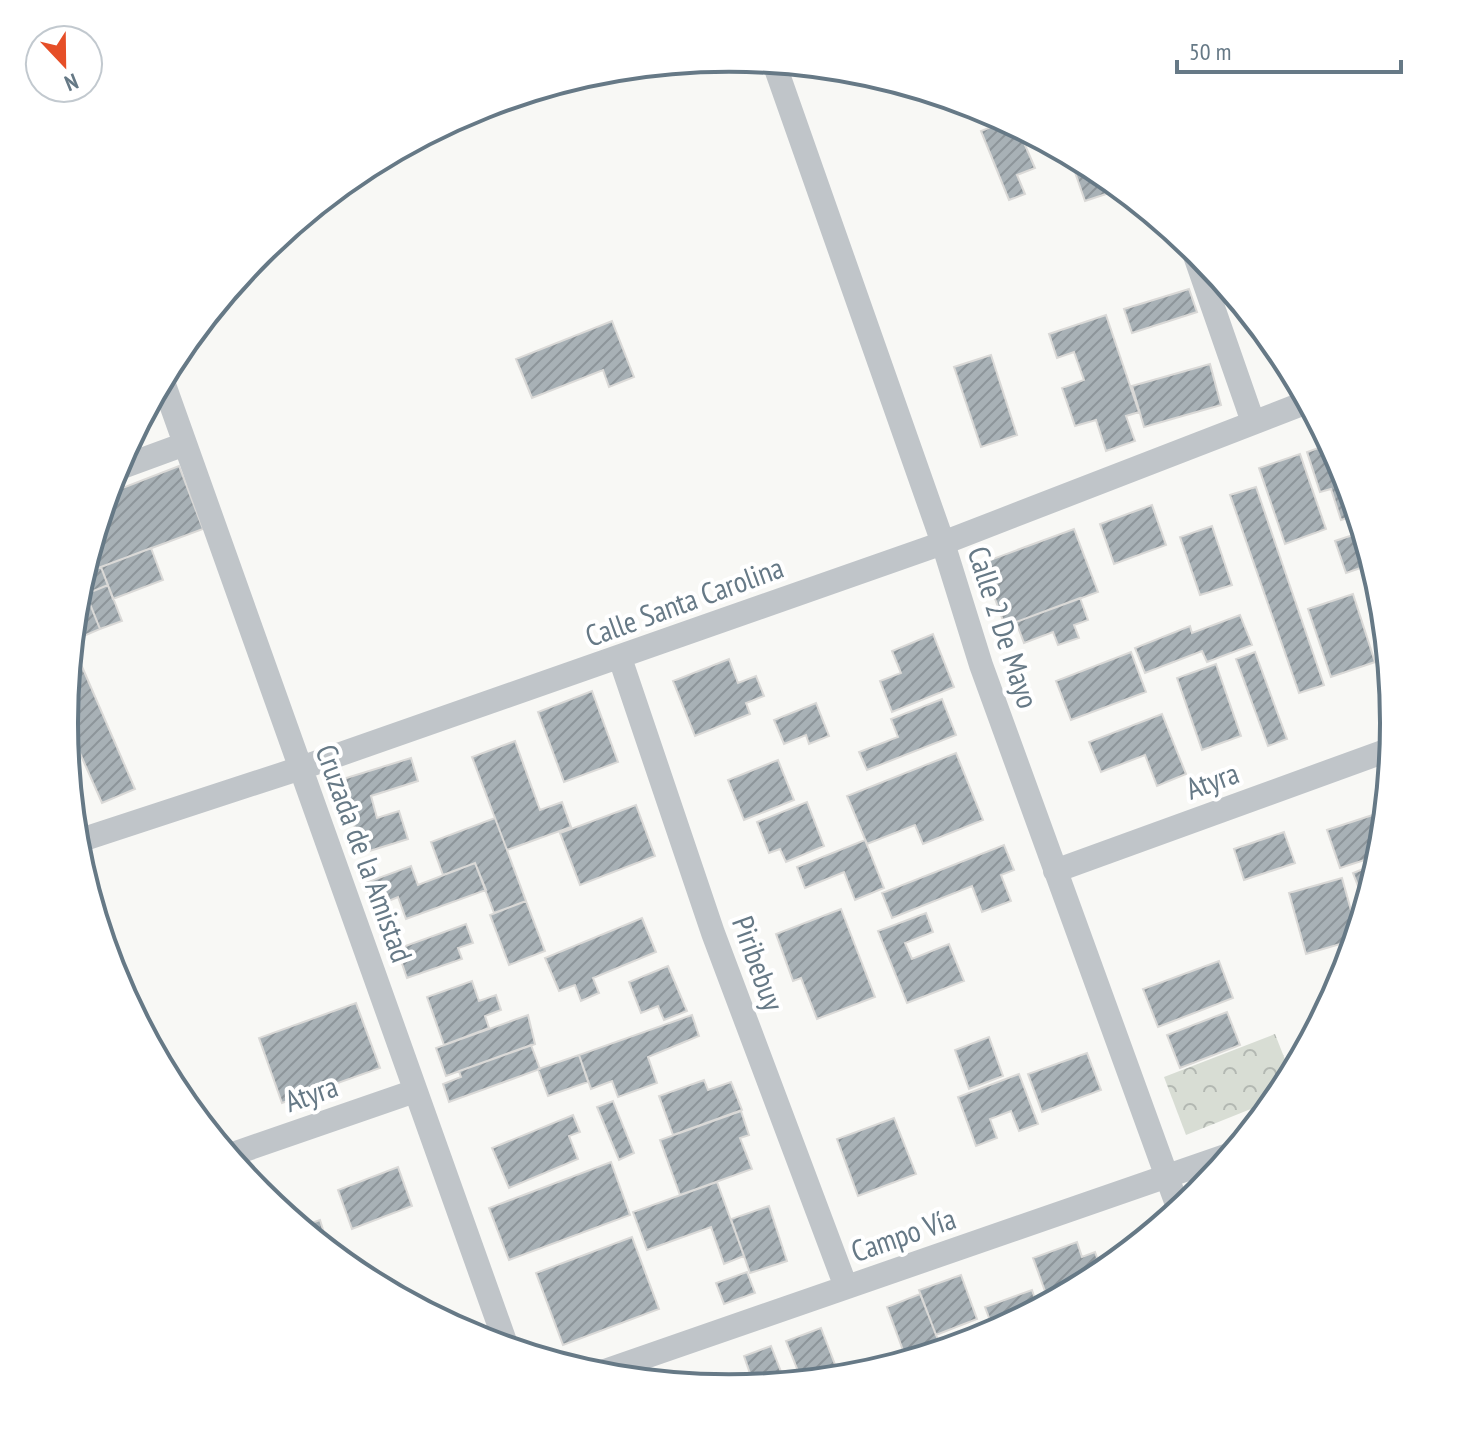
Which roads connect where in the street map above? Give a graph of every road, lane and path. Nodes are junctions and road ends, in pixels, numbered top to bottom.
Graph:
1 (778, 74) edge
2 (1203, 278) edge
3 (167, 394) edge
4 (1296, 406) edge
5 (1253, 422) junction
6 (185, 444) junction
7 (132, 463) edge
8 (943, 543) junction
9 (620, 658) junction
10 (1379, 754) edge
11 (301, 768) junction
12 (88, 838) edge
13 (1055, 871) junction
14 (415, 1091) junction
15 (239, 1152) edge
16 (1209, 1162) edge
17 (1167, 1176) junction
18 (1174, 1197) edge
19 (846, 1287) junction
20 (502, 1333) edge
21 (623, 1365) edge

1 - 8 street, Calle 2 De Mayo
2 - 5 street
3 - 6 street, Cruzada de la Amistad
4 - 5 street, Calle Santa Carolina
5 - 8 street, Calle Santa Carolina
6 - 7 street
6 - 11 street, Cruzada de la Amistad
8 - 9 street, Calle Santa Carolina
8 - 13 street, Calle 2 De Mayo
9 - 11 street, Calle Santa Carolina
9 - 19 street, Piribebuy
10 - 13 street, Atyra
11 - 12 street, Calle Santa Carolina
11 - 14 street, Cruzada de la Amistad
13 - 17 street, Calle 2 De Mayo
14 - 15 street, Atyra
14 - 20 street, Cruzada de la Amistad
16 - 17 street, Campo Vía
17 - 18 street, Calle 2 De Mayo
17 - 19 street, Campo Vía
19 - 21 street, Campo Vía

